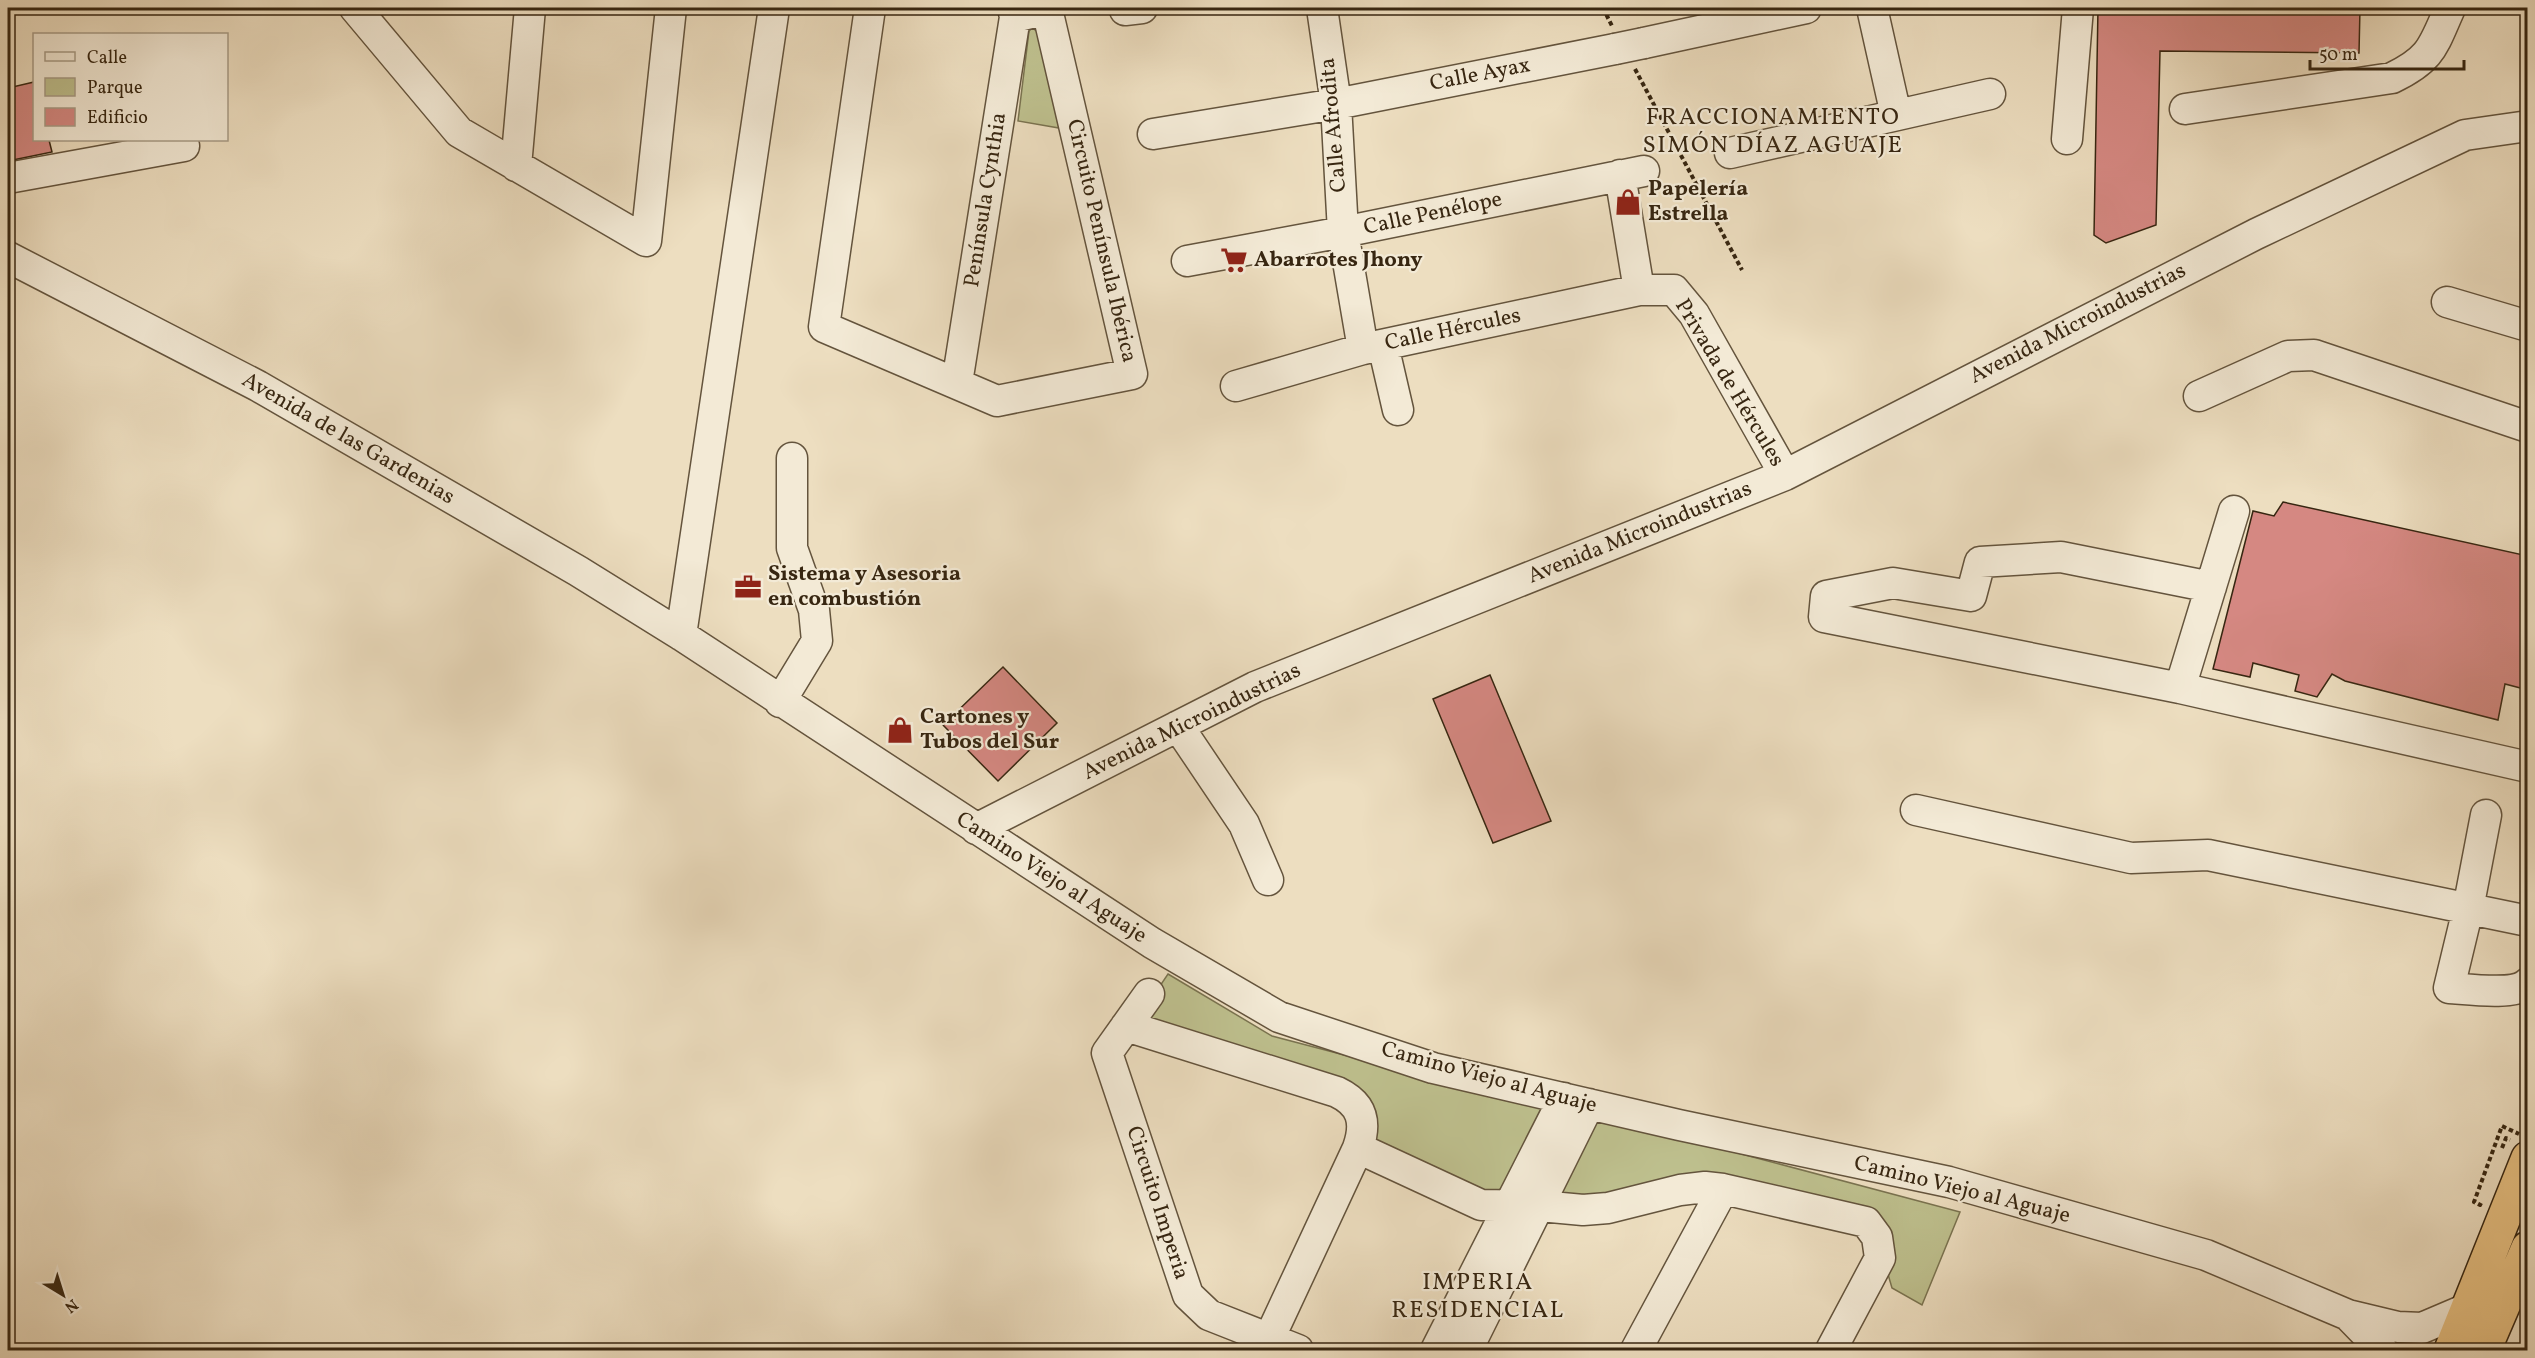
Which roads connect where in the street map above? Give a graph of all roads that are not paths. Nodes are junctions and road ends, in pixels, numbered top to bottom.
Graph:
1 (355, 8) edge
2 (530, 8) edge
3 (671, 8) edge
4 (774, 8) edge
5 (870, 8) edge
6 (1322, 8) edge
7 (1806, 8) edge
8 (1872, 8) edge
9 (2078, 8) edge
10 (2450, 8) edge
11 (1014, 12) edge
12 (1990, 94) dead end
13 (1335, 104) junction
14 (2185, 109) dead end
15 (1896, 115) junction
16 (2528, 126) edge
17 (1153, 134) dead end
18 (2067, 139) dead end
19 (184, 146) dead end
20 (1730, 153) dead end
21 (516, 166) junction
22 (8, 178) edge
23 (1343, 232) junction
24 (8, 257) edge
25 (1187, 261) dead end
26 (1639, 290) junction
27 (1674, 290) joint
28 (2448, 302) dead end
29 (2528, 326) edge
30 (1373, 347) junction
31 (957, 384) junction
32 (1236, 386) dead end
33 (2199, 396) dead end
34 (1398, 410) dead end
35 (2528, 427) edge
36 (792, 458) dead end
37 (1785, 475) junction
38 (2234, 511) dead end
39 (2211, 587) junction
40 (681, 635) junction
41 (2180, 688) junction
42 (780, 702) junction
43 (1178, 726) junction
44 (2528, 767) edge
45 (1916, 810) dead end
46 (2486, 815) dead end
47 (976, 829) junction
48 (1268, 880) dead end
49 (2468, 909) junction
50 (2528, 921) edge
51 (2528, 983) edge
52 (1149, 994) dead end
53 (1126, 1026) junction
54 (1570, 1115) junction
55 (1358, 1148) junction
56 (2510, 1151) edge
57 (1723, 1189) junction
58 (1540, 1206) junction
59 (1508, 1207) junction
60 (2528, 1248) edge
61 (2469, 1308) junction
62 (2348, 1315) junction
63 (1269, 1339) junction
64 (1298, 1350) edge
65 (1436, 1350) edge
66 (1467, 1350) edge
67 (1636, 1350) edge
68 (1831, 1350) edge
69 (2382, 1350) edge
70 (2451, 1350) edge
71 (2484, 1350) edge

1 - 21 street
2 - 21 street
3 - 21 street
4 - 40 street
5 - 31 street, Circuito Península Ibérica
6 - 13 street, Calle Afrodita
7 - 13 street, Calle Ayax
8 - 15 street
9 - 18 street
10 - 14 street
11 - 31 street, Península Cynthia
11 - 31 street, Circuito Península Ibérica
12 - 15 street
13 - 17 street, Calle Ayax
13 - 23 street, Calle Afrodita
15 - 20 street
16 - 37 street, Avenida Microindustrias
19 - 22 street
23 - 25 street, Calle Penélope
23 - 26 street, Calle Penélope
23 - 30 street, Calle Afrodita
24 - 40 street, Avenida de las Gardenias
26 - 27 street, Calle Hércules
26 - 30 street, Calle Hércules
27 - 37 street, Privada de Hércules
28 - 29 street
30 - 32 street, Calle Hércules
30 - 34 street, Calle Afrodita
33 - 35 street
36 - 42 street
37 - 43 street, Avenida Microindustrias
38 - 39 street
39 - 41 street
39 - 41 street
40 - 42 street, Camino Viejo al Aguaje
41 - 44 street
42 - 47 street, Camino Viejo al Aguaje
43 - 47 street, Avenida Microindustrias
43 - 48 street
45 - 49 street
46 - 49 street
47 - 54 street, Camino Viejo al Aguaje
49 - 50 street
49 - 51 street
52 - 53 street, Circuito Imperia
53 - 55 street
53 - 63 street, Circuito Imperia
54 - 58 street
54 - 59 street
54 - 62 street, Camino Viejo al Aguaje
55 - 59 street
55 - 63 street
56 - 61 highway
57 - 58 street
57 - 67 street
57 - 68 street
58 - 59 street
58 - 66 street
59 - 65 street
60 - 71 highway
61 - 62 street, Camino Viejo al Aguaje
61 - 70 highway
62 - 69 street, Camino Viejo al Aguaje
63 - 64 street, Circuito Imperia

